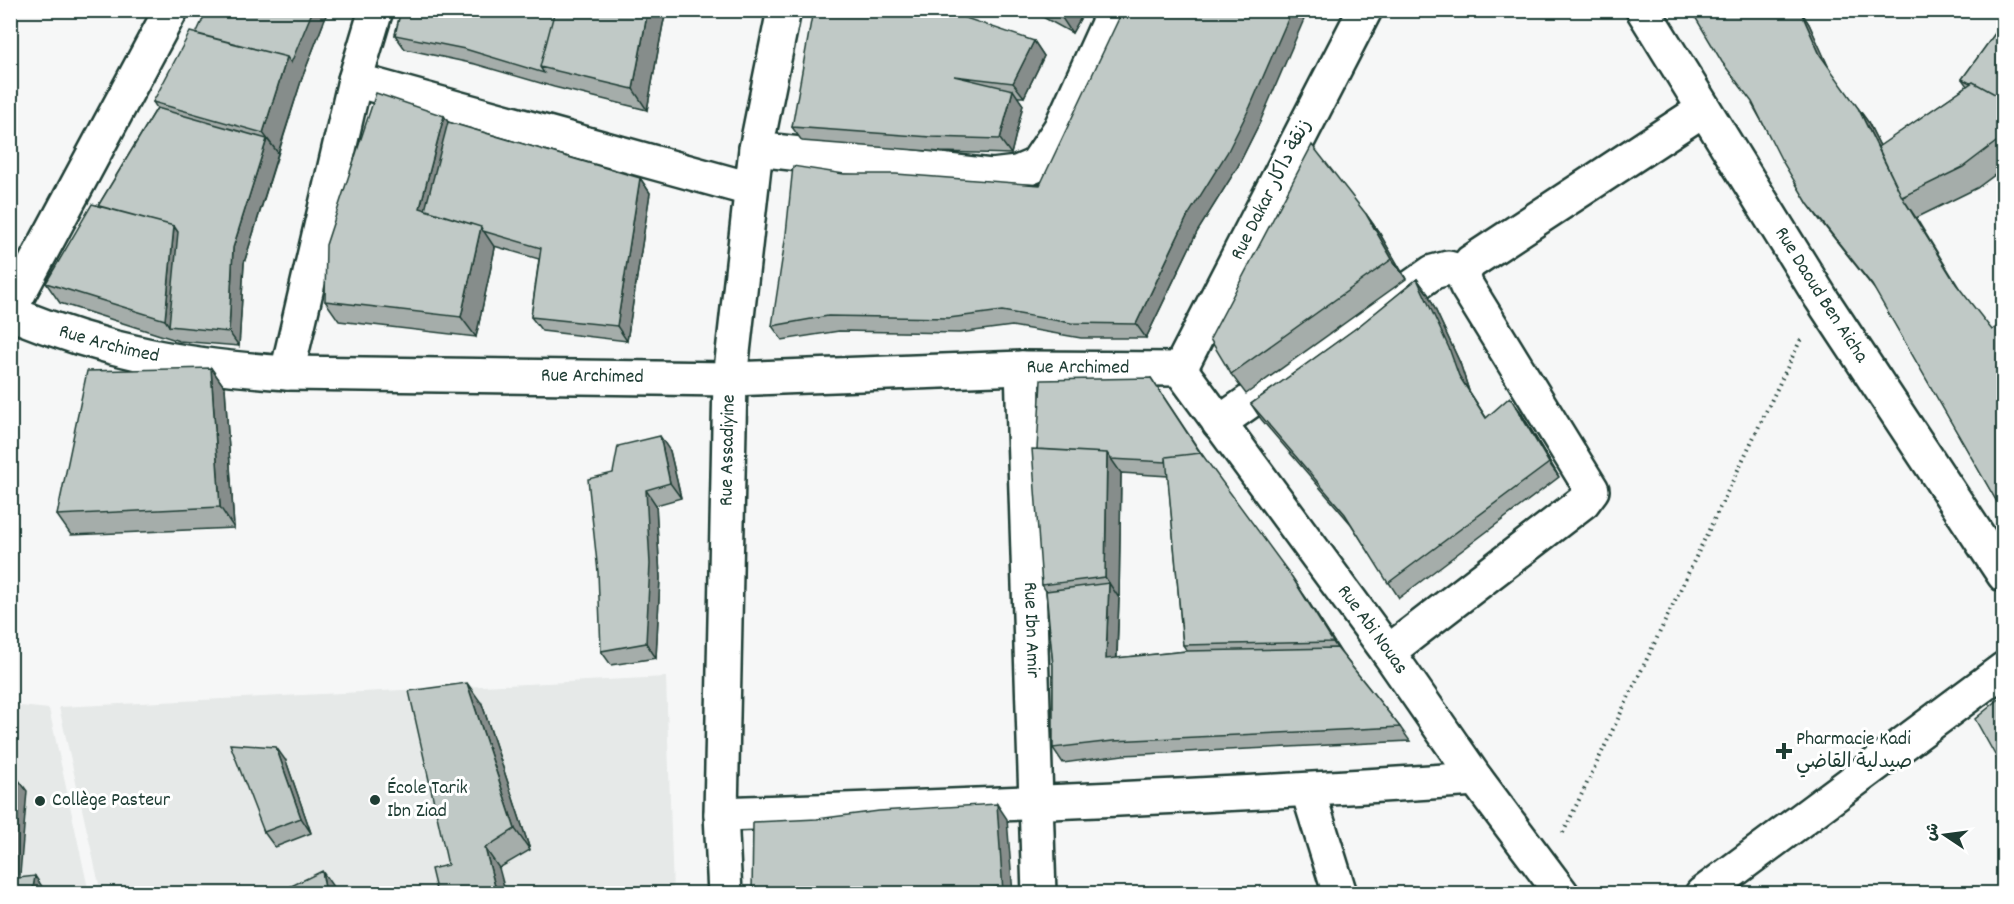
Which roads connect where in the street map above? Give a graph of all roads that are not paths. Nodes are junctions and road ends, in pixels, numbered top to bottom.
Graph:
1 (171, 10) edge
2 (376, 10) edge
3 (784, 10) edge
4 (1114, 10) edge
5 (1365, 10) edge
6 (1643, 10) edge
7 (356, 80) junction
8 (1704, 109) junction
9 (756, 149) junction
10 (750, 189) junction
11 (1463, 272) junction
12 (10, 311) edge
13 (1022, 368) junction
14 (1180, 369) junction
15 (287, 373) junction
16 (730, 379) junction
17 (1219, 423) junction
18 (2004, 575) edge
19 (1388, 652) junction
20 (2004, 669) edge
21 (1476, 779) junction
22 (1308, 791) junction
23 (1036, 803) junction
24 (721, 814) junction
25 (1553, 882) edge
26 (725, 894) edge
27 (1039, 894) edge
28 (1340, 894) edge
29 (1702, 894) edge

1 - 12 street
2 - 7 street
3 - 9 street, Rue Assadiyine
4 - 9 street
5 - 14 street, Rue Dakar زنقة داكار
6 - 8 street, Rue Daoud Ben Aicha
7 - 10 street
7 - 15 street
8 - 11 street
8 - 18 street, Rue Daoud Ben Aicha
9 - 10 street, Rue Assadiyine
10 - 16 street, Rue Assadiyine
11 - 17 street
11 - 19 street
12 - 15 street, Rue Archimed
13 - 14 street, Rue Archimed
13 - 16 street, Rue Archimed
13 - 23 street, Rue Ibn Amir
14 - 17 street, Rue Abi Nouas
15 - 16 street, Rue Archimed
16 - 24 street, Rue Assadiyine
17 - 19 street, Rue Abi Nouas
19 - 21 street, Rue Abi Nouas
20 - 29 street
21 - 22 street
21 - 25 street, Rue Abi Nouas
22 - 23 street
22 - 28 street
23 - 24 street
23 - 27 street, Rue Ibn Amir
24 - 26 street, Rue Assadiyine

